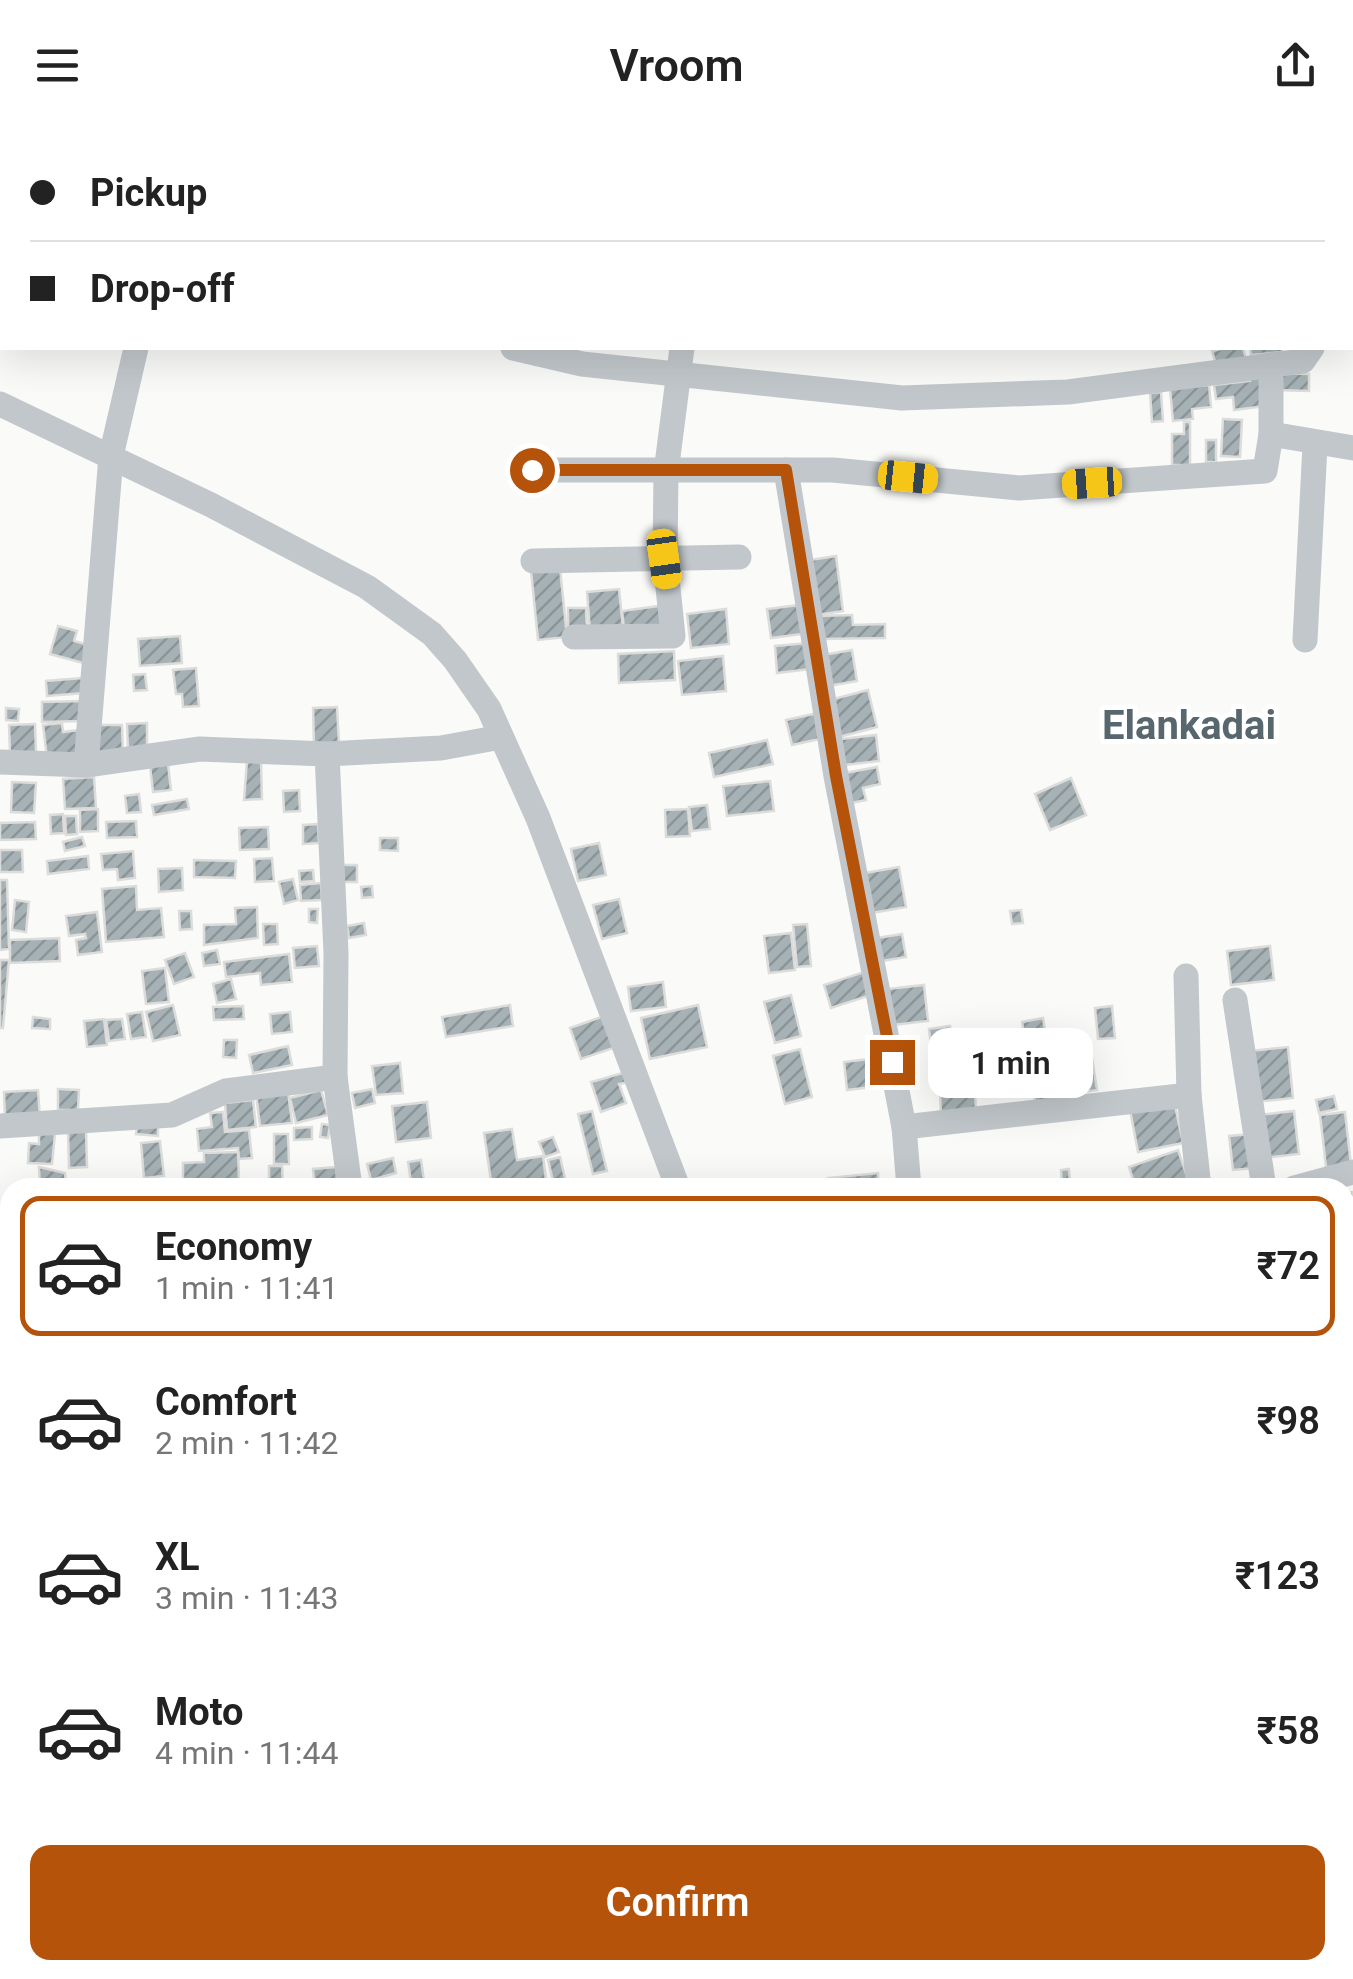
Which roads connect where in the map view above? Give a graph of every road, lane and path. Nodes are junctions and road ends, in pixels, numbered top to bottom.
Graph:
1 (136, 350) edge
2 (522, 350) edge
3 (682, 350) edge
4 (1311, 350) edge
5 (1271, 365) junction
6 (677, 375) junction
7 (0, 404) edge
8 (1270, 442) junction
9 (1316, 444) junction
10 (1353, 448) edge
11 (111, 456) junction
12 (532, 470) dead end
13 (786, 470) junction
14 (666, 472) junction
15 (739, 558) dead end
16 (664, 559) junction
17 (533, 562) dead end
18 (574, 637) dead end
19 (1305, 640) dead end
20 (501, 737) junction
21 (327, 754) junction
22 (0, 762) edge
23 (86, 765) junction
24 (1186, 976) dead end
25 (1235, 1000) dead end
26 (335, 1076) junction
27 (1189, 1095) junction
28 (0, 1126) edge
29 (904, 1127) junction
30 (349, 1178) edge
31 (674, 1178) edge
32 (908, 1178) edge
33 (1198, 1178) edge
34 (1262, 1178) edge

1 - 11 street
2 - 6 street
3 - 6 street
4 - 5 street
5 - 6 street
5 - 8 street
6 - 14 street
7 - 11 street
8 - 9 street
8 - 13 street
9 - 10 street
9 - 19 street
11 - 20 street
11 - 23 street
12 - 14 street
13 - 14 street
13 - 29 street
14 - 16 street
15 - 16 street
16 - 17 street
16 - 18 street
20 - 21 street
20 - 31 street
21 - 23 street
21 - 26 street
22 - 23 street
24 - 27 street
25 - 34 street
26 - 28 street
26 - 30 street
27 - 29 street
27 - 33 street
29 - 32 street

